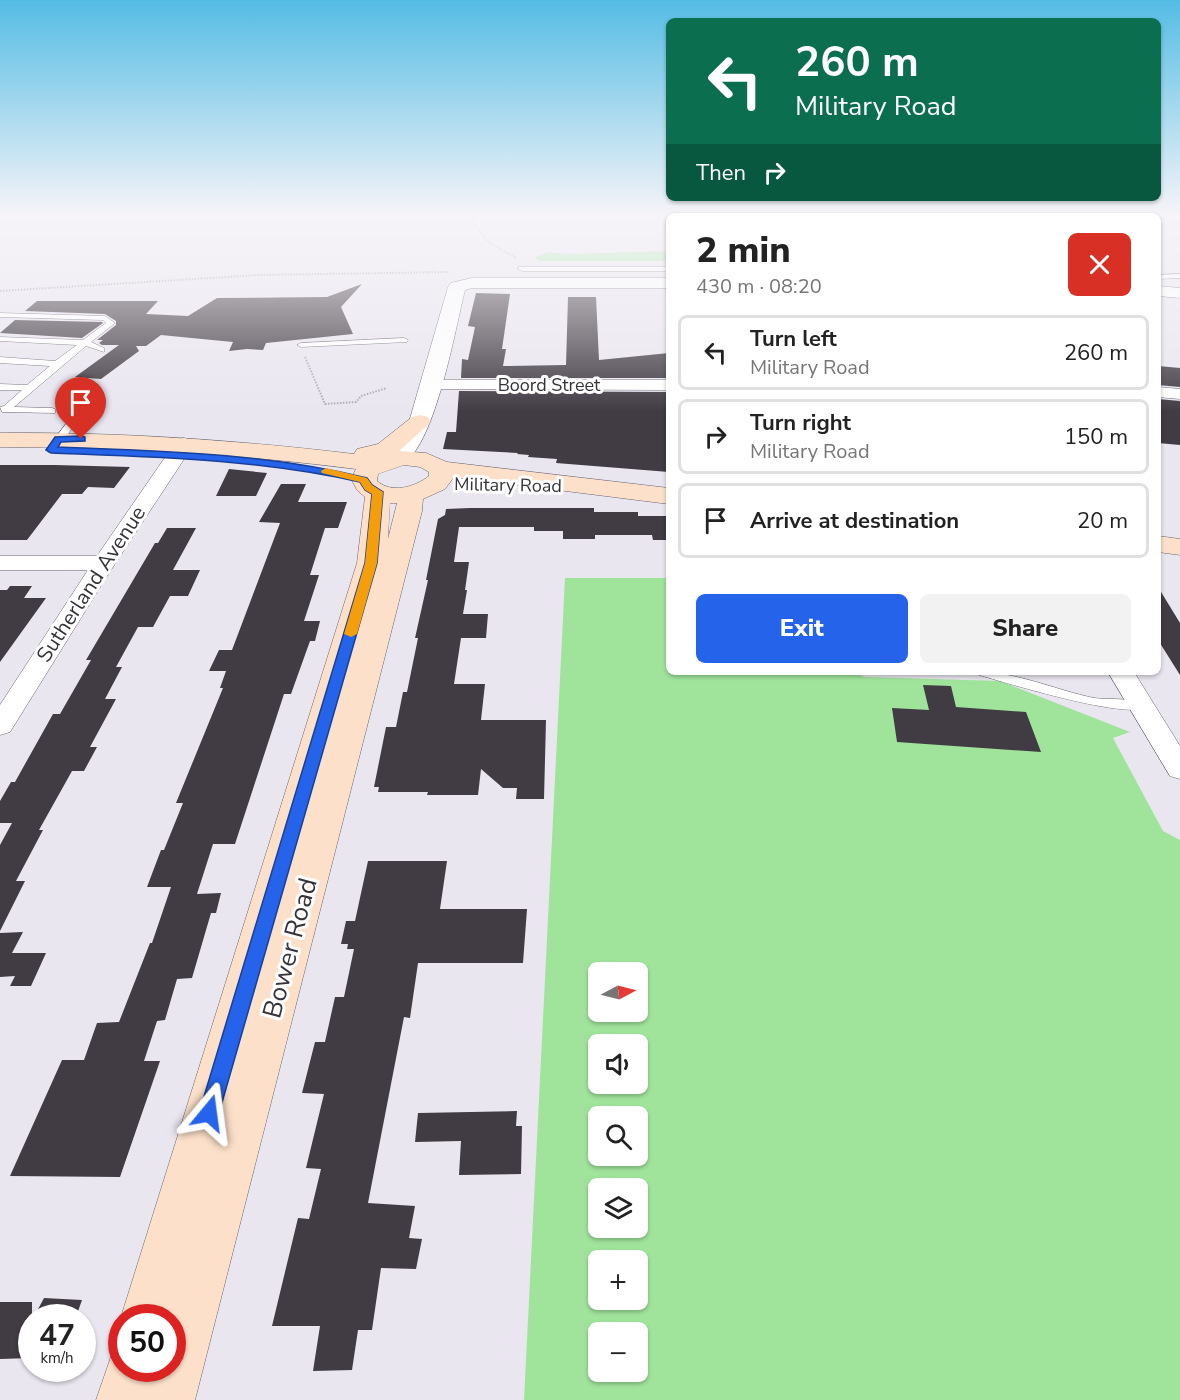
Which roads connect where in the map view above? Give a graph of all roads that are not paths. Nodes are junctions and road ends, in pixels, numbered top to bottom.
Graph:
1 (456, 281) edge
2 (480, 281) edge
3 (537, 281) edge
4 (1161, 291) edge
5 (1180, 293) edge
6 (0, 315) edge
7 (0, 339) edge
8 (404, 340) dead end
9 (85, 343) junction
10 (301, 345) road end
11 (100, 350) dead end
12 (0, 360) edge
13 (57, 364) junction
14 (429, 385) junction
15 (666, 385) edge
16 (0, 387) edge
17 (27, 388) junction
18 (1161, 392) edge
19 (1180, 394) edge
20 (3, 409) edge
21 (52, 411) dead end
22 (420, 422) junction
23 (60, 438) junction
24 (0, 440) edge
25 (179, 449) junction
26 (0, 450) edge
27 (320, 457) junction
28 (404, 479) junction
29 (512, 485) junction
30 (579, 486) junction
31 (666, 496) edge
32 (1161, 544) edge
33 (1180, 547) edge
34 (0, 563) edge
35 (104, 563) junction
36 (995, 675) edge
37 (1123, 675) edge
38 (1141, 706) junction
39 (0, 726) edge
40 (1180, 769) edge
41 (153, 1304) edge
42 (130, 1382) edge
43 (125, 1400) edge
44 (166, 1400) edge

1 - 14 street, Bower Road
2 - 3 street, Bower Road
4 - 5 street
6 - 9 lane
7 - 9 lane
8 - 10 lane
9 - 11 lane
9 - 13 lane
12 - 13 lane
13 - 17 lane
14 - 15 street, Boord Street
14 - 22 street, Bower Road
16 - 17 lane
17 - 20 lane
18 - 19 street
20 - 21 lane
22 - 27 main road
22 - 28 street, Bower Road
23 - 24 main road, Military Road
23 - 25 main road, Military Road
23 - 26 main road, Military Road
25 - 27 main road, Military Road
25 - 28 main road, Military Road
25 - 35 street, Sutherland Avenue
27 - 28 main road, Military Road
28 - 29 main road, Military Road
28 - 29 main road
28 - 30 main road, Military Road
28 - 41 main road, Bower Road
28 - 44 main road, Bower Road
29 - 30 main road, Military Road
30 - 31 main road, Military Road
32 - 33 main road
34 - 35 street
35 - 39 street, Sutherland Avenue
36 - 38 lane
37 - 38 street
38 - 40 street
42 - 43 main road

